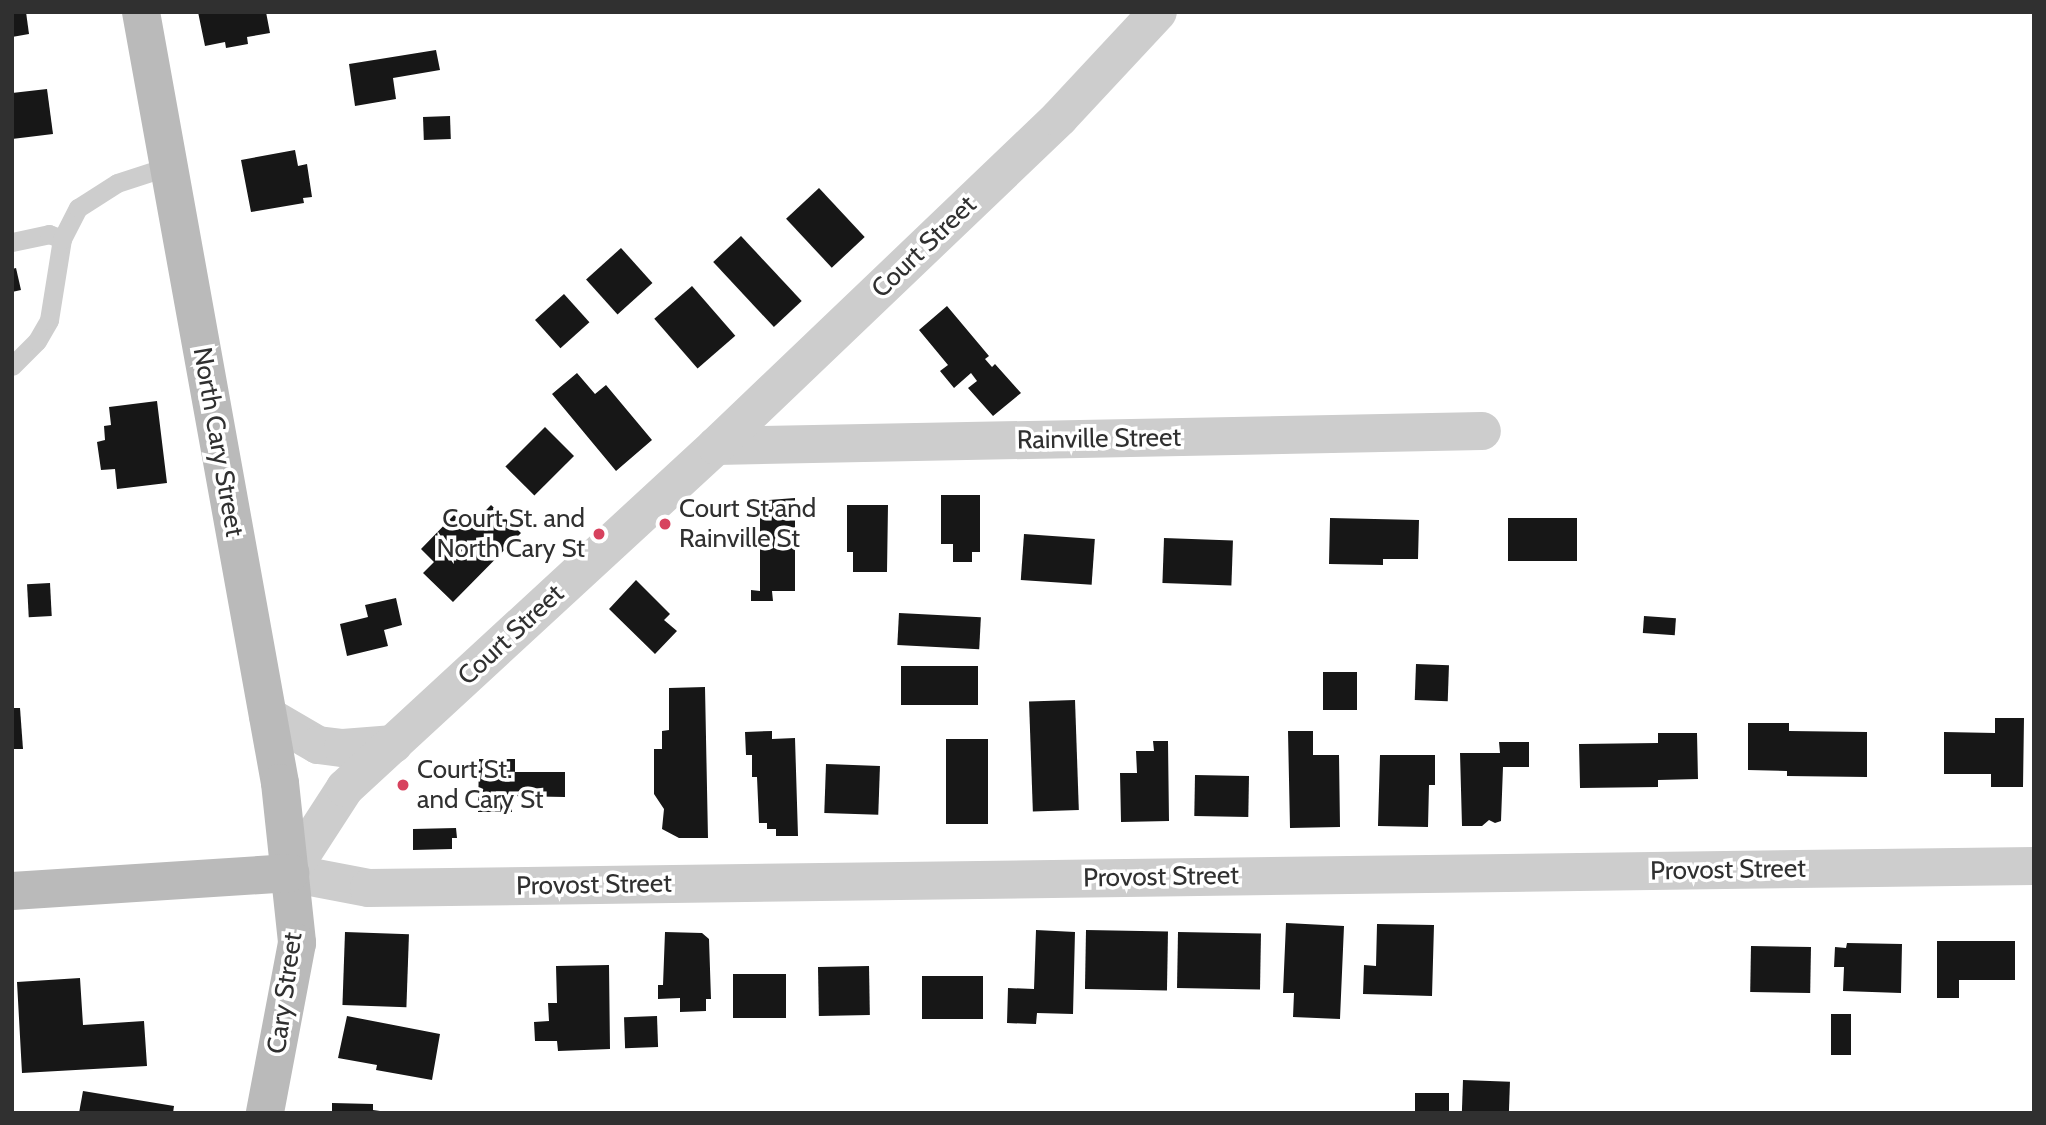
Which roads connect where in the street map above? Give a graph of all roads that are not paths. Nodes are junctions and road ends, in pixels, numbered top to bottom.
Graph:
1 (141, 12) edge
2 (1158, 12) edge
3 (169, 166) junction
4 (62, 239) junction
5 (12, 242) edge
6 (12, 366) edge
7 (1482, 431) dead end
8 (716, 446) junction
9 (268, 716) junction
10 (394, 744) junction
11 (2034, 866) edge
12 (290, 873) junction
13 (12, 891) edge
14 (265, 1113) edge

1 - 3 main road, North Cary Street
2 - 8 street, Court Street
3 - 4 lane
3 - 9 main road, North Cary Street
4 - 5 lane
4 - 6 lane
7 - 8 street, Rainville Street
8 - 10 street, Court Street
9 - 10 street
9 - 12 main road, North Cary Street
10 - 12 street, Court Street
11 - 12 street, Provost Street
12 - 13 main road
12 - 14 main road, Cary Street

